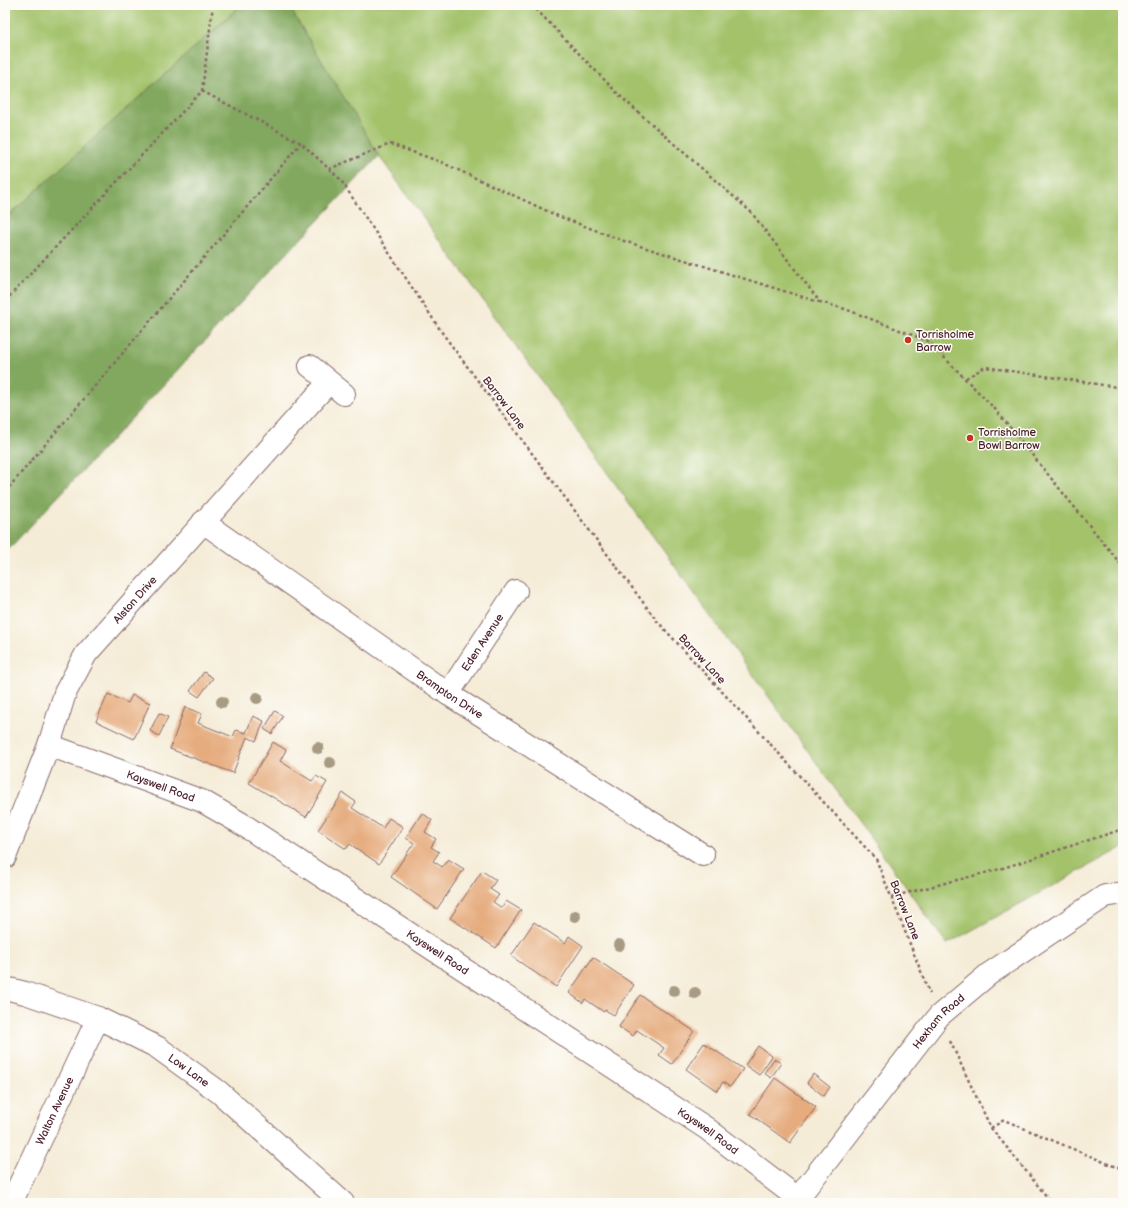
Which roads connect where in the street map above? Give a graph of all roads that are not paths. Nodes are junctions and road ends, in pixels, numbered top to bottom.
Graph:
1 (310, 366) dead end
2 (203, 522) junction
3 (516, 591) dead end
4 (448, 694) junction
5 (49, 745) junction
6 (703, 855) dead end
7 (5, 857) edge
8 (1123, 893) edge
9 (5, 988) edge
10 (98, 1018) junction
11 (336, 1200) edge
12 (801, 1201) edge
13 (11, 1203) edge

1 - 2 street, Alston Drive
2 - 4 street, Brampton Drive
2 - 5 street, Alston Drive
3 - 4 street, Eden Avenue
4 - 6 street, Brampton Drive
5 - 7 street, Alston Drive
5 - 12 street, Kayswell Road
8 - 12 street, Hexham Road
9 - 10 street, Low Lane
10 - 11 street, Low Lane
10 - 13 street, Walton Avenue

